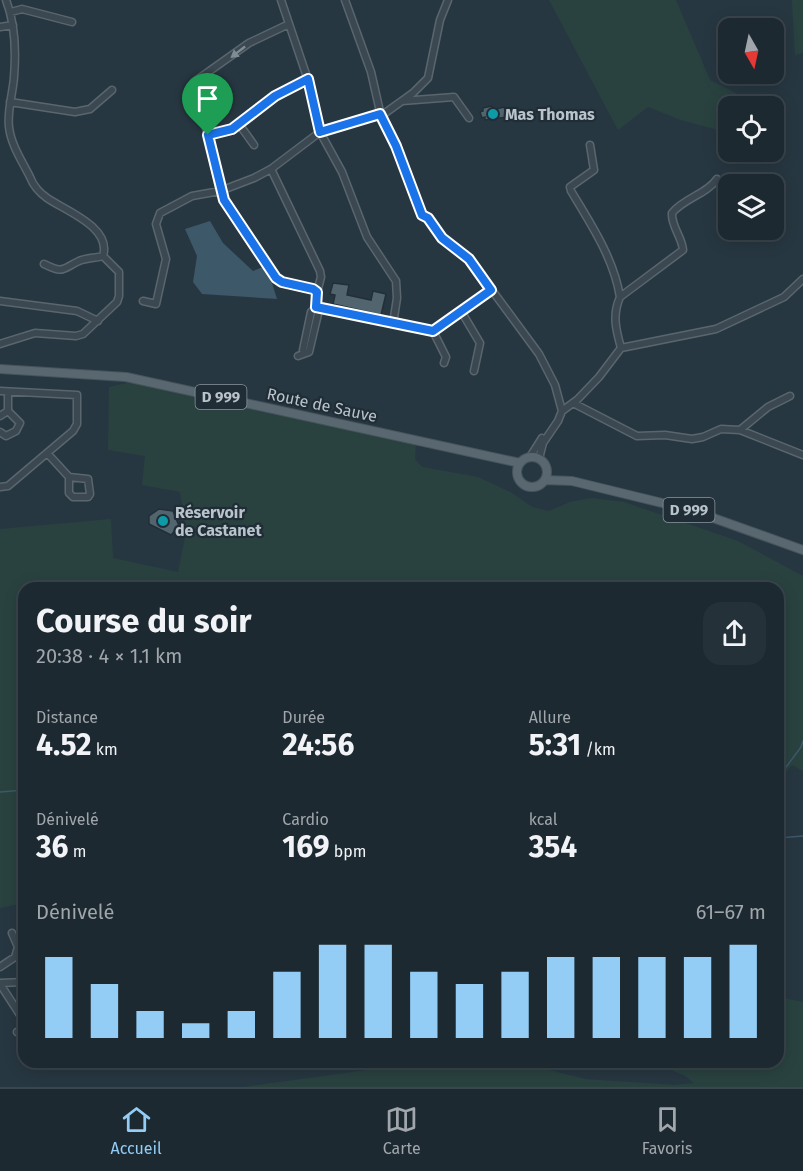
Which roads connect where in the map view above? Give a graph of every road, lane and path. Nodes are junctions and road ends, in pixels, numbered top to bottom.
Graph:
1 (6, 0) edge
2 (281, 0) edge
3 (345, 0) edge
4 (448, 0) edge
5 (11, 12) junction
6 (72, 22) dead end
7 (13, 24) junction
8 (290, 24) junction
9 (0, 27) edge
10 (308, 79) junction
11 (112, 90) dead end
12 (402, 101) junction
13 (10, 102) junction
14 (380, 115) junction
15 (469, 117) dead end
16 (239, 124) junction
17 (320, 132) junction
18 (208, 135) junction
19 (590, 145) dead end
20 (254, 146) dead end
21 (271, 169) junction
22 (717, 179) dead end
23 (220, 191) junction
24 (104, 256) junction
25 (44, 264) dead end
26 (803, 279) edge
27 (491, 290) junction
28 (317, 292) junction
29 (620, 297) junction
30 (0, 301) edge
31 (143, 301) dead end
32 (316, 307) junction
33 (461, 311) junction
34 (98, 321) junction
35 (393, 324) junction
36 (433, 331) junction
37 (0, 344) edge
38 (621, 348) junction
39 (298, 356) dead end
40 (444, 363) dead end
41 (0, 369) edge
42 (474, 371) dead end
43 (0, 391) edge
44 (8, 392) junction
45 (790, 396) dead end
46 (573, 403) junction
47 (8, 411) junction
48 (562, 411) junction
49 (0, 416) edge
50 (553, 427) junction
51 (740, 430) junction
52 (0, 432) edge
53 (47, 453) junction
54 (803, 455) edge
55 (530, 457) junction
56 (494, 459) junction
57 (539, 459) junction
58 (520, 463) junction
59 (546, 467) junction
60 (517, 472) junction
61 (69, 477) dead end
62 (545, 480) junction
63 (572, 481) junction
64 (0, 488) edge
65 (803, 550) edge
66 (12, 933) dead end
67 (0, 967) edge
68 (18, 982) edge
69 (0, 984) edge
70 (18, 1012) edge

1 - 5 street
2 - 8 street
3 - 14 street
4 - 12 street
5 - 6 street
5 - 7 street
7 - 9 street
7 - 13 street
8 - 10 street
8 -> 18 street
10 - 16 street
10 - 17 street
11 - 13 street
12 - 14 street
12 - 15 street
13 - 24 street
14 - 17 street
14 - 27 street
16 - 18 street
16 - 20 street
17 - 21 street
17 - 35 street
18 - 23 street
19 - 29 street
21 - 23 street
21 - 28 street
22 - 29 street
23 - 28 street
23 - 31 street
24 - 25 street
24 - 34 street
26 - 38 street
27 - 33 street
27 - 48 street
28 - 32 street
29 - 38 street
30 - 34 street
32 - 35 street
32 - 39 street
33 - 36 street
33 - 42 street
34 - 37 street
35 - 36 street
36 - 40 street
38 - 46 street
41 - 56 main road, Route de Sauve / D 999
43 - 44 street
44 - 47 street
44 - 53 street
45 - 51 street
46 - 48 street
46 - 51 street
47 - 49 street
47 - 52 street
48 - 50 street
50 - 55 street
50 - 57 street
51 - 54 street
53 - 61 street
53 - 64 street
55 - 57 main road
55 - 58 main road
56 - 58 main road, Route de Sauve / D 999
56 - 60 main road, Route de Sauve / D 999
57 - 59 main road
58 - 60 main road
59 - 62 main road
59 - 63 main road, D 999
60 - 62 main road
62 - 63 main road, D 999
63 - 65 main road, D 999
66 - 67 street
68 - 69 street
69 - 70 street

